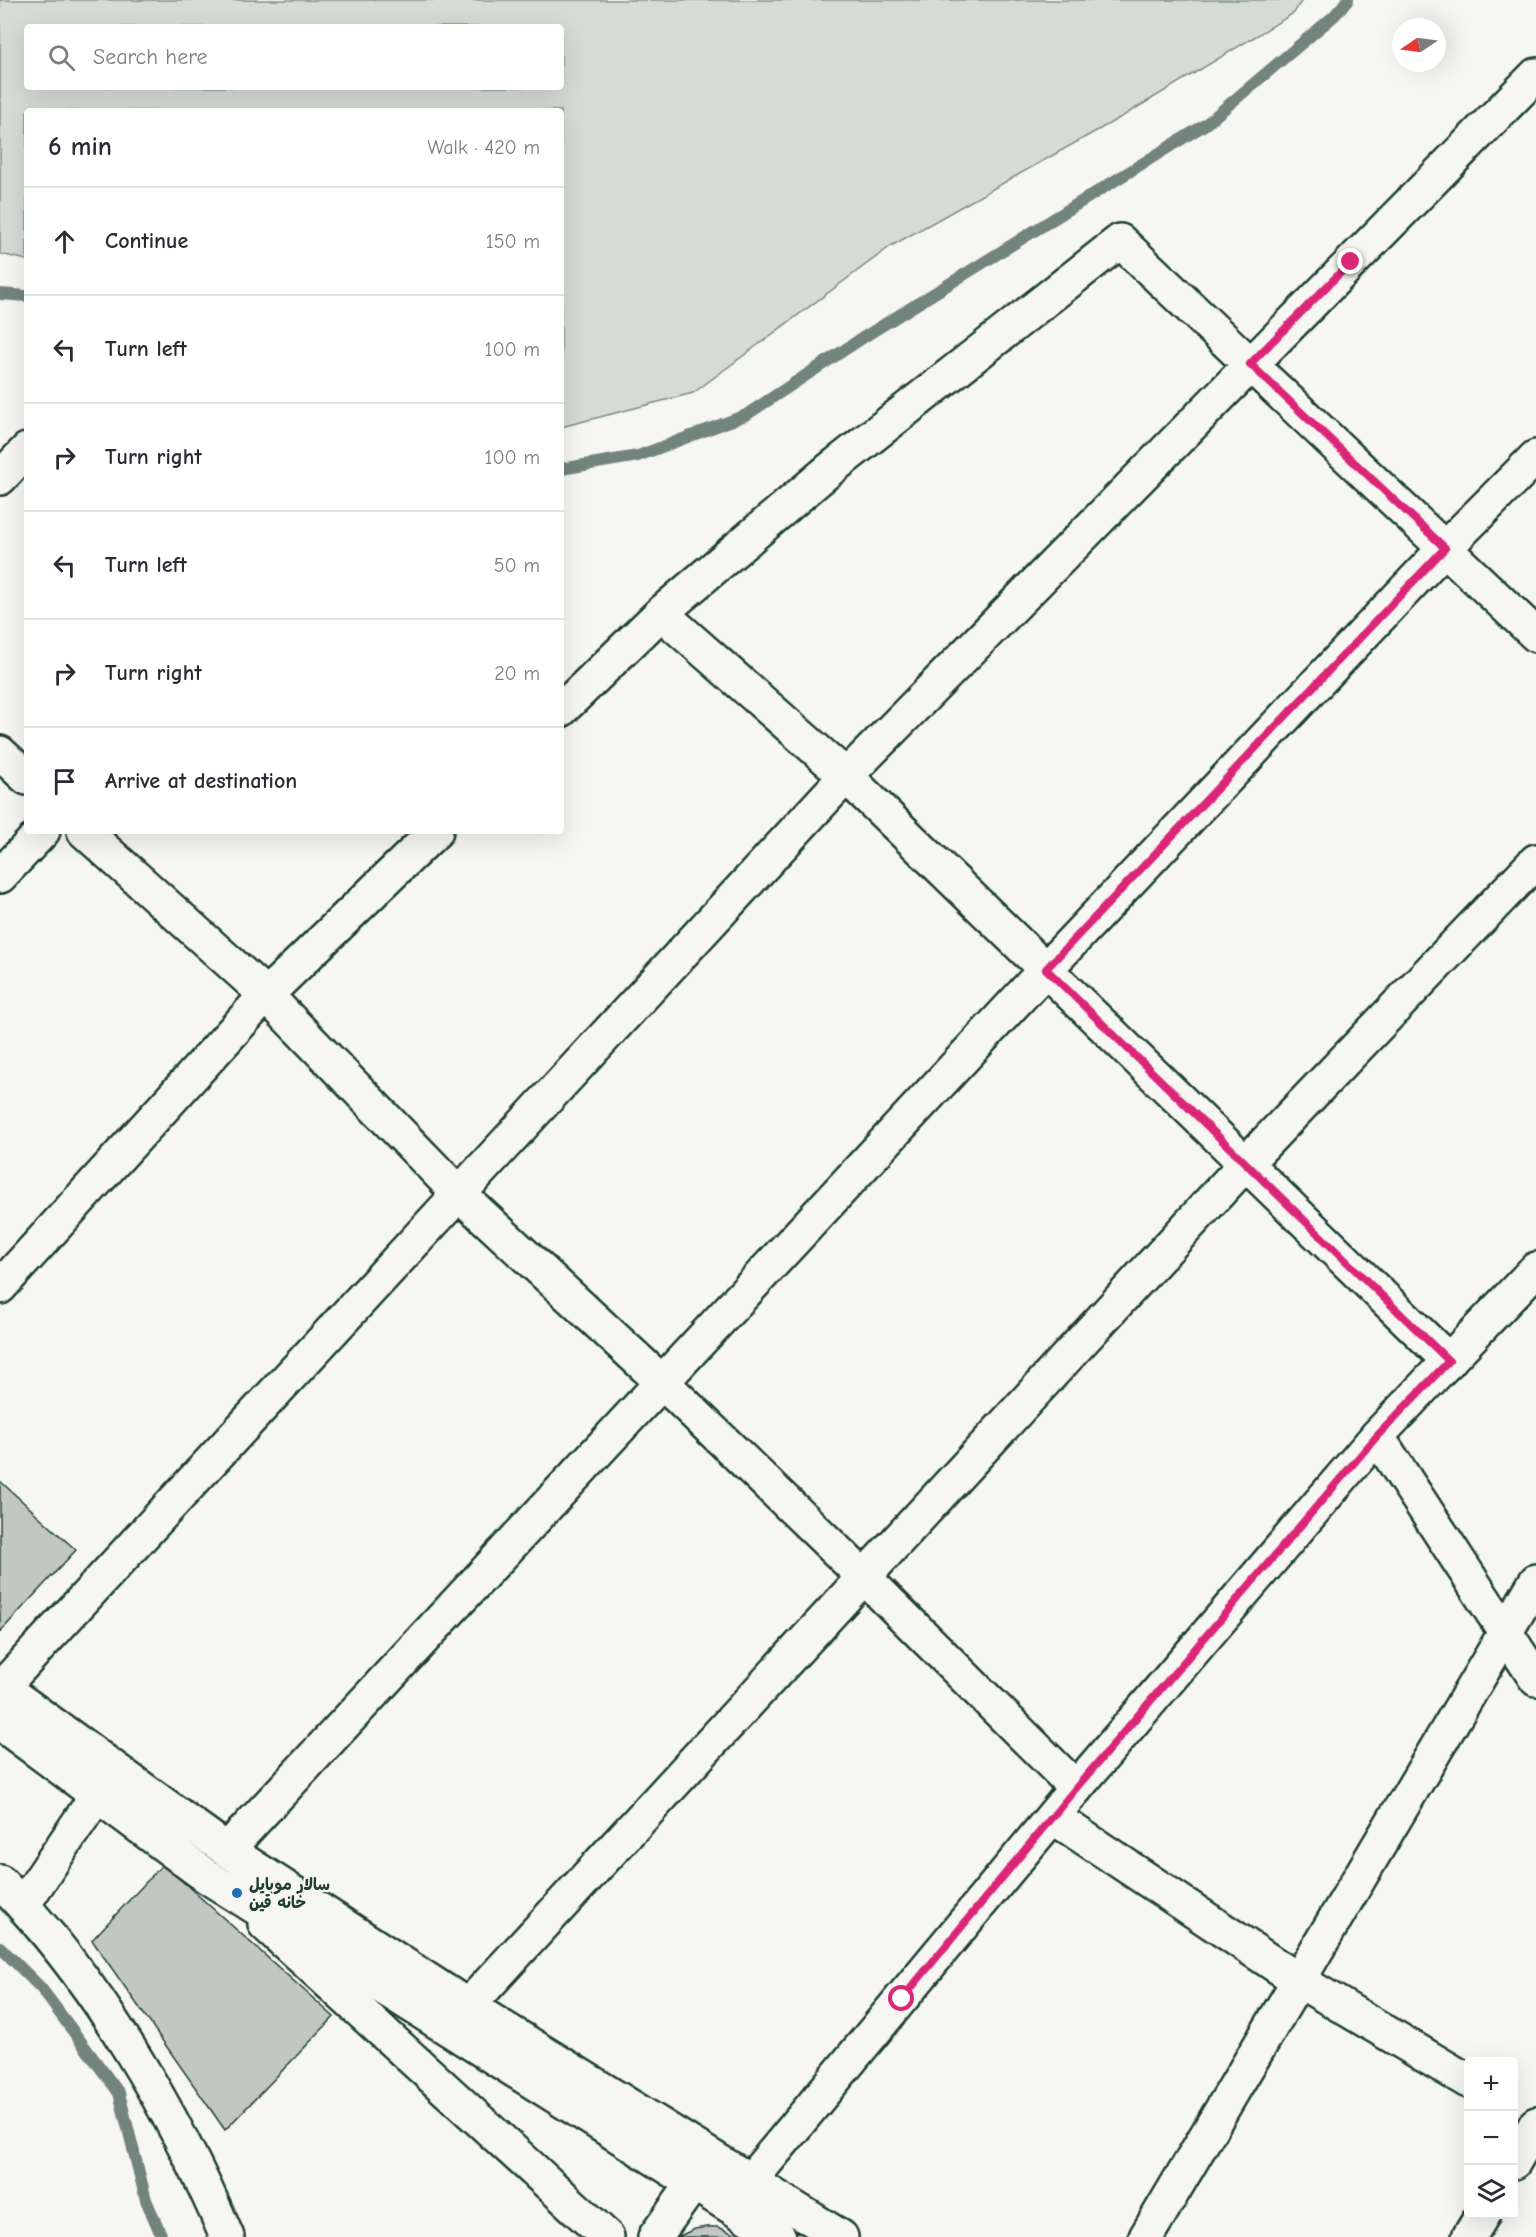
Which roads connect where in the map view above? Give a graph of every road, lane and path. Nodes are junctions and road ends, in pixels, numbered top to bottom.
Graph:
1 (1536, 75) edge
2 (1250, 364) junction
3 (24, 453) edge
4 (1536, 457) edge
5 (0, 478) edge
6 (1445, 548) junction
7 (661, 613) junction
8 (1536, 634) edge
9 (564, 707) edge
10 (0, 753) edge
11 (24, 775) edge
12 (846, 777) junction
13 (40, 834) edge
14 (87, 834) edge
15 (433, 834) edge
16 (1536, 861) edge
17 (0, 876) edge
18 (1046, 969) junction
19 (266, 995) junction
20 (1246, 1162) junction
21 (459, 1194) junction
22 (1536, 1269) edge
23 (0, 1287) edge
24 (1449, 1361) junction
25 (662, 1382) junction
26 (1377, 1436) junction
27 (865, 1578) junction
28 (1536, 1581) edge
29 (1506, 1632) junction
30 (1536, 1678) edge
31 (1, 1687) edge
32 (0, 1723) edge
33 (1076, 1788) junction
34 (97, 1795) junction
35 (1053, 1817) junction
36 (227, 1850) junction
37 (0, 1882) edge
38 (230, 1891) junction
39 (23, 1905) junction
40 (1298, 1980) junction
41 (468, 2006) junction
42 (1464, 2079) edge
43 (1518, 2110) edge
44 (1536, 2122) edge
45 (1518, 2155) edge
46 (750, 2181) junction
47 (693, 2184) junction
48 (1480, 2219) edge
49 (227, 2237) edge
50 (606, 2237) edge
51 (655, 2237) edge
52 (779, 2237) edge
53 (842, 2237) edge
54 (1146, 2237) edge
55 (1469, 2237) edge

1 - 2 street
2 - 6 street
2 - 7 street
2 - 12 street
3 - 5 street
4 - 6 street
6 - 8 street
6 - 18 street
7 - 9 street
7 - 12 street
10 - 11 street
12 - 18 street
12 - 21 street
13 - 17 street
14 - 19 street
15 - 19 street
16 - 20 street
18 - 20 street
18 - 25 street
19 - 21 street
19 - 23 street
20 - 24 street
20 - 27 street
21 - 25 street
21 - 31 street
22 - 24 street
24 - 26 street
25 - 27 street
25 - 36 street
26 - 29 street
26 - 33 street
27 - 33 street
27 - 41 street
28 - 29 street
29 - 30 street
29 - 40 street
31 - 36 street
32 - 34 street
33 - 35 street
34 - 38 street
34 - 39 street
35 - 40 street
35 - 46 street
36 - 41 street
37 - 39 street
38 - 47 street
38 - 50 street
39 - 49 street
40 - 42 street
40 - 54 street
41 - 46 street
43 - 44 street
44 - 45 street
46 - 53 street
47 - 51 street
47 - 52 street
48 - 55 street

